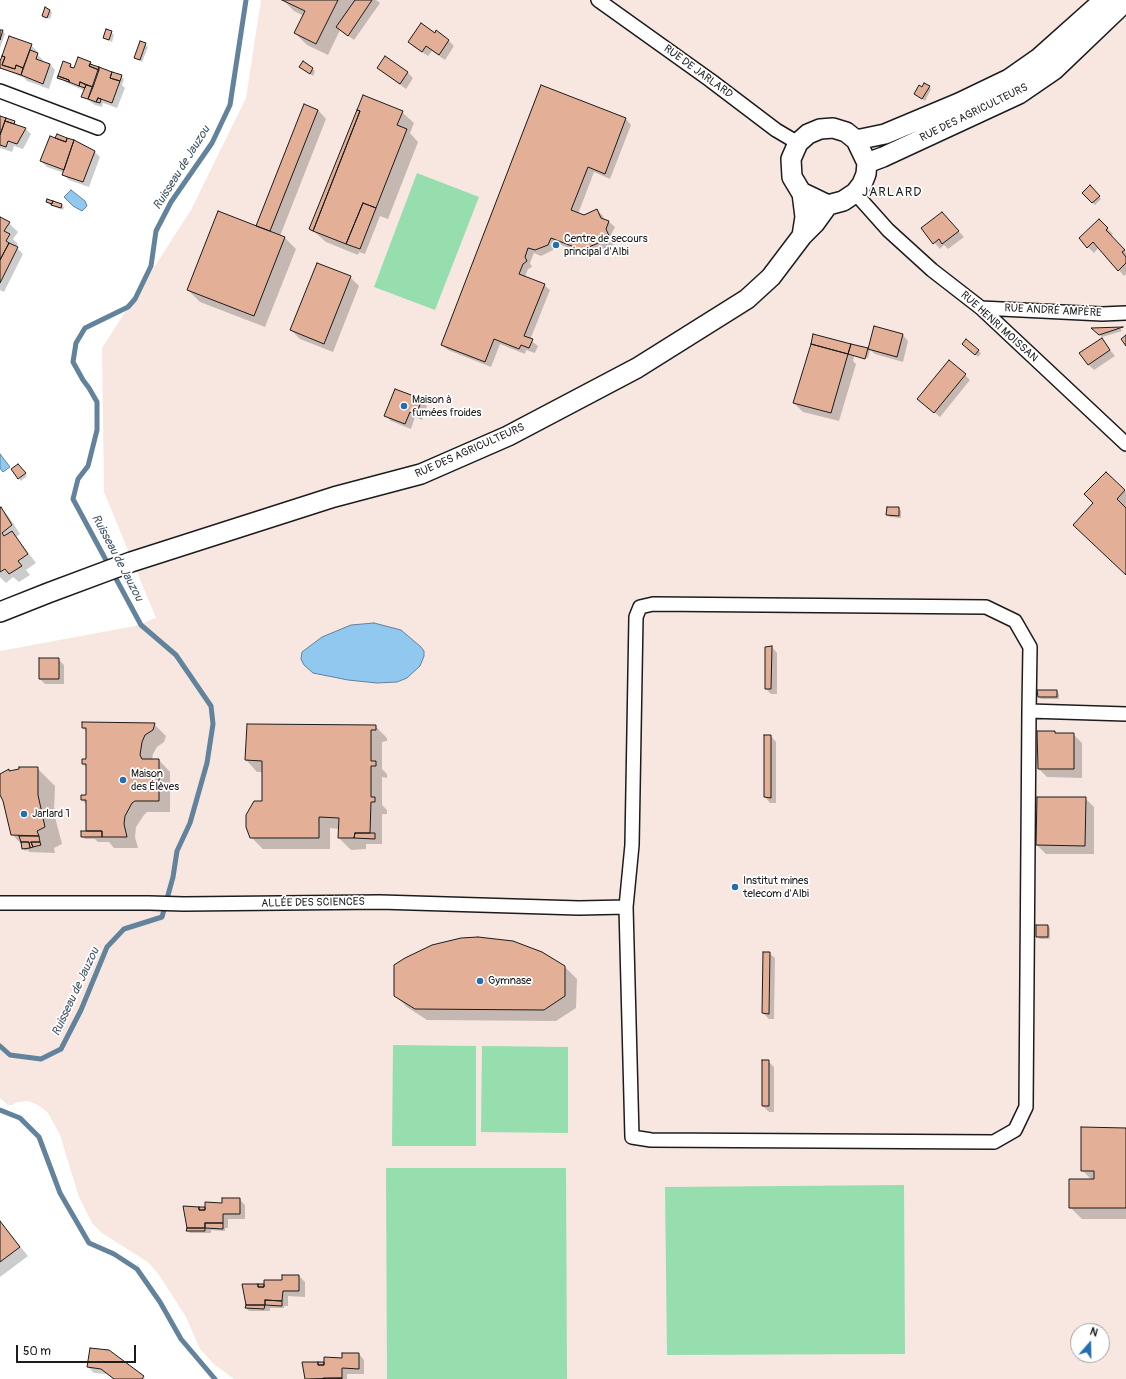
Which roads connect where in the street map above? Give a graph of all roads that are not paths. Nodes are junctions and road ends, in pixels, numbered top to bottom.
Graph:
1 (598, 0) edge
2 (1104, 0) edge
3 (1126, 1) edge
4 (0, 91) edge
5 (98, 128) dead end
6 (856, 140) junction
7 (798, 143) junction
8 (867, 162) junction
9 (802, 193) junction
10 (855, 193) junction
11 (828, 205) junction
12 (802, 236) junction
13 (981, 308) junction
14 (1126, 313) edge
15 (1126, 444) edge
16 (0, 612) edge
17 (1029, 711) junction
18 (1126, 714) edge
19 (0, 903) edge
20 (626, 906) junction

1 - 7 street, RUE DE JARLARD
2 - 6 street, RUE DES AGRICULTEURS
3 - 8 street, RUE DES AGRICULTEURS
4 - 5 street
6 - 7 street
6 - 8 street
7 - 9 street, RUE DES AGRICULTEURS
8 - 10 street
9 - 11 street
9 - 12 street, RUE DES AGRICULTEURS
10 - 11 street
10 - 13 street, RUE HENRI MOISSAN
11 - 12 street, RUE DES AGRICULTEURS
12 - 16 street, RUE DES AGRICULTEURS
13 - 14 street, RUE ANDRÉ AMPÈRE
13 - 15 street, RUE HENRI MOISSAN
17 - 18 street
17 - 20 street
17 - 20 street
19 - 20 street, ALLÉE DES SCIENCES

